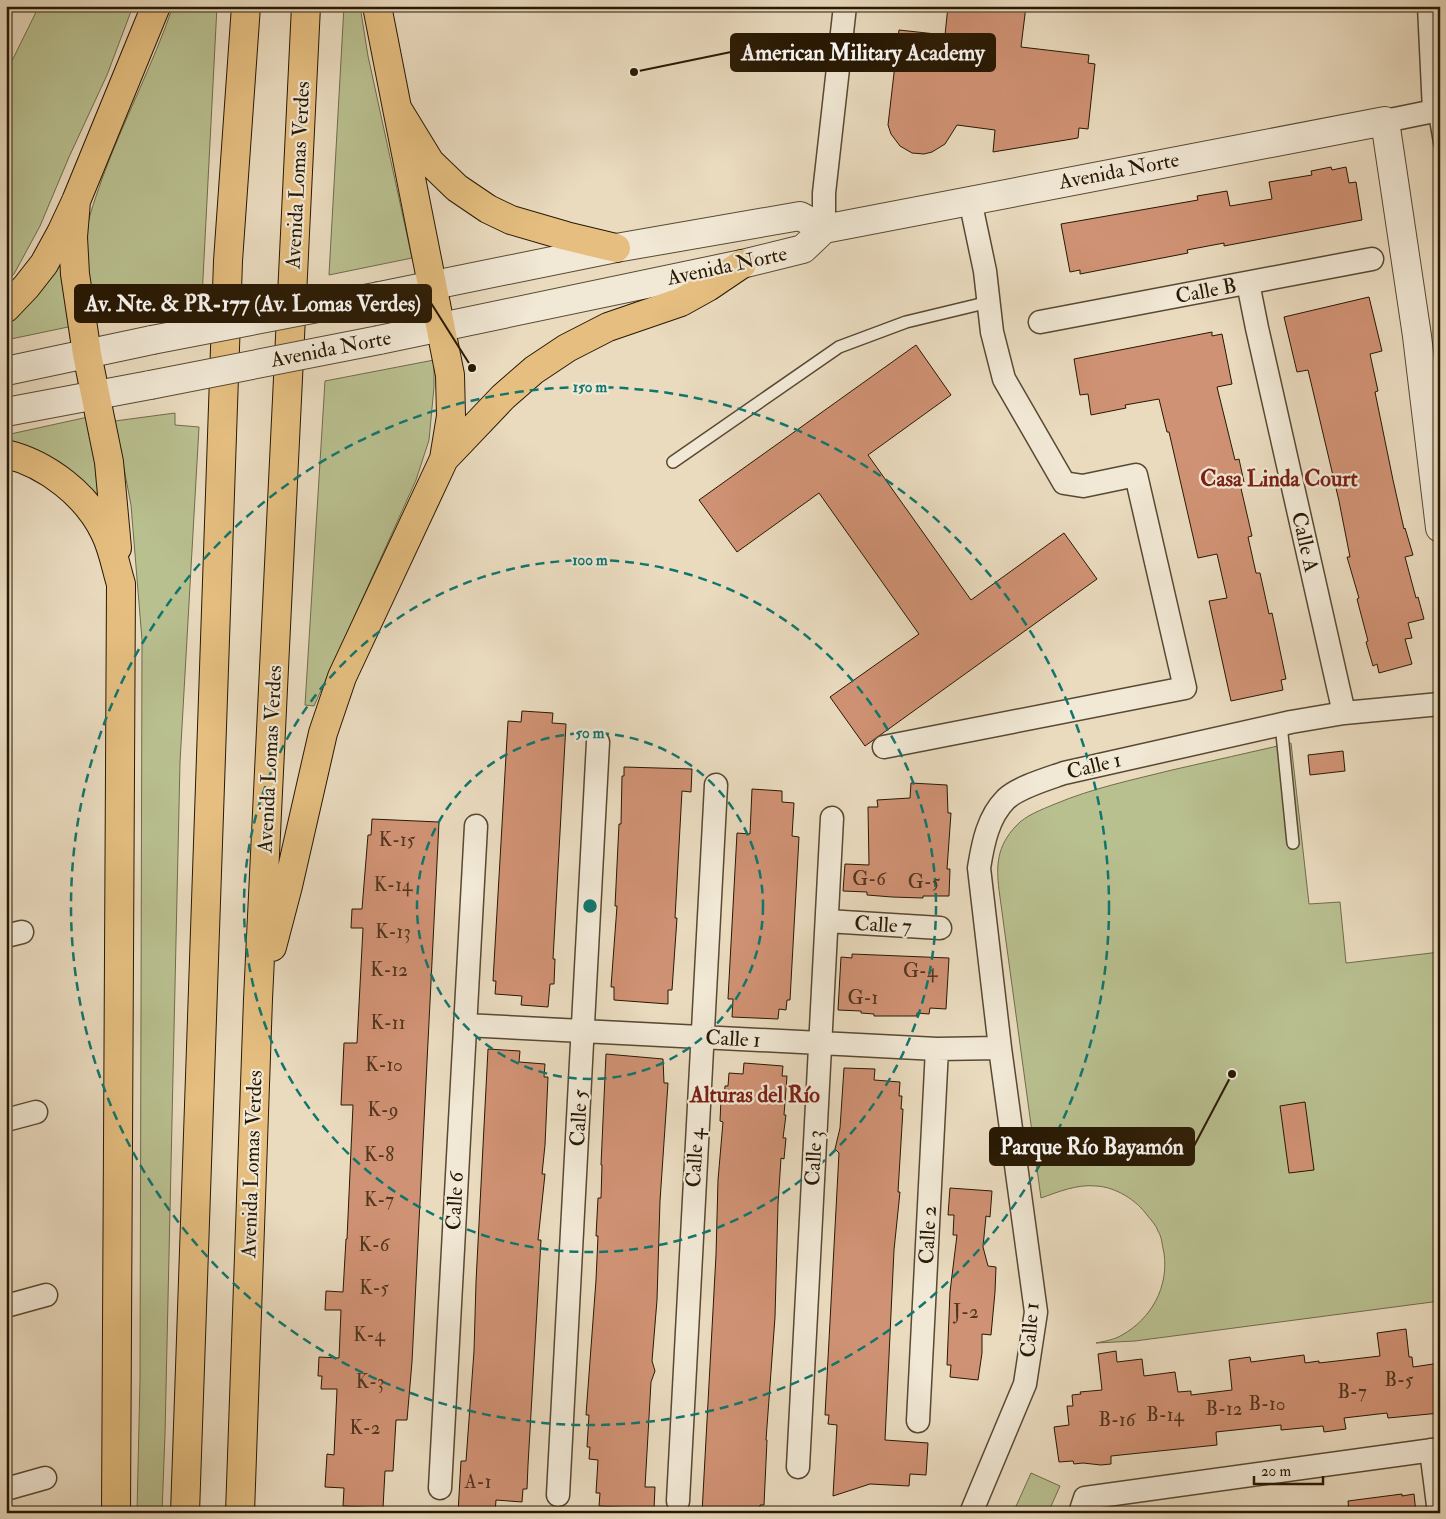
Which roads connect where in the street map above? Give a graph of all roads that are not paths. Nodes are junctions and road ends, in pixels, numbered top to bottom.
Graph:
1 (156, 6) edge
2 (246, 6) edge
3 (306, 6) edge
4 (377, 6) edge
5 (845, 6) edge
6 (1429, 6) edge
7 (397, 108) junction
8 (1434, 111) junction
9 (1385, 121) junction
10 (1440, 145) edge
11 (76, 200) junction
12 (970, 200) junction
13 (824, 230) junction
14 (616, 248) junction
15 (1372, 258) dead end
16 (742, 264) junction
17 (1248, 282) junction
18 (431, 286) junction
19 (989, 302) junction
20 (6, 308) edge
21 (1040, 322) dead end
22 (441, 327) junction
23 (87, 354) junction
24 (6, 371) edge
25 (95, 395) junction
26 (6, 412) edge
27 (6, 454) edge
28 (444, 460) junction
29 (673, 462) dead end
30 (1440, 528) edge
31 (121, 584) junction
32 (1440, 704) edge
33 (1344, 713) junction
34 (1281, 724) junction
35 (598, 742) dead end
36 (884, 748) dead end
37 (716, 785) dead end
38 (832, 818) dead end
39 (476, 826) dead end
40 (1293, 843) dead end
41 (827, 922) junction
42 (940, 928) dead end
43 (258, 999) junction
44 (465, 1025) junction
45 (583, 1032) junction
46 (701, 1037) junction
47 (820, 1043) junction
48 (1000, 1048) junction
49 (937, 1049) junction
50 (36, 1112) dead end
51 (6, 1120) edge
52 (46, 1295) dead end
53 (6, 1306) edge
54 (918, 1421) dead end
55 (1435, 1449) edge
56 (798, 1468) dead end
57 (45, 1478) dead end
58 (440, 1488) dead end
59 (6, 1489) edge
60 (558, 1495) dead end
61 (678, 1502) dead end
62 (1083, 1506) edge
63 (116, 1513) edge
64 (185, 1513) edge
65 (240, 1513) edge
66 (972, 1513) edge
67 (1439, 1513) edge

1 - 11 highway
2 - 64 highway
3 - 43 highway, Avenida Lomas Verdes
4 - 7 highway
5 - 13 street
6 - 8 street
7 - 14 highway
7 - 18 highway
8 - 9 street
8 - 10 lane
9 - 12 street, Avenida Norte
9 - 30 street
11 - 20 highway
11 - 23 highway
12 - 13 street, Avenida Norte
12 - 19 street
13 - 14 street, Avenida Norte
13 - 16 street, Avenida Norte
14 - 18 street, Avenida Norte
15 - 17 street, Calle B
16 - 22 street, Avenida Norte
16 - 28 highway
17 - 21 street, Calle B
17 - 33 street, Calle A
18 - 22 highway
18 - 23 street, Avenida Norte, bridge
19 - 29 lane
19 - 36 street
22 - 25 street, Avenida Norte, bridge
22 - 28 highway
23 - 24 street, Avenida Norte
23 - 25 highway
25 - 26 street, Avenida Norte
25 - 31 highway
27 - 31 highway
28 - 43 highway
31 - 63 highway
32 - 33 street, Calle 1
33 - 34 street, Calle 1
34 - 40 lane
34 - 48 street, Calle 1
35 - 45 street, Calle 5
37 - 46 street, Calle 4
38 - 41 street, Calle 3
39 - 44 street, Calle 6
41 - 42 street, Calle 7
41 - 47 street, Calle 3
43 - 65 highway, Avenida Lomas Verdes
44 - 45 street, Calle 1
44 - 58 street, Calle 6
45 - 46 street, Calle 1
45 - 60 street, Calle 5
46 - 47 street, Calle 1
46 - 61 street, Calle 4
47 - 49 street, Calle 1
47 - 56 street, Calle 3
48 - 49 street, Calle 1
48 - 66 street, Calle 1
49 - 54 street, Calle 2
50 - 51 street
52 - 53 street
55 - 62 street
55 - 67 street
57 - 59 street

